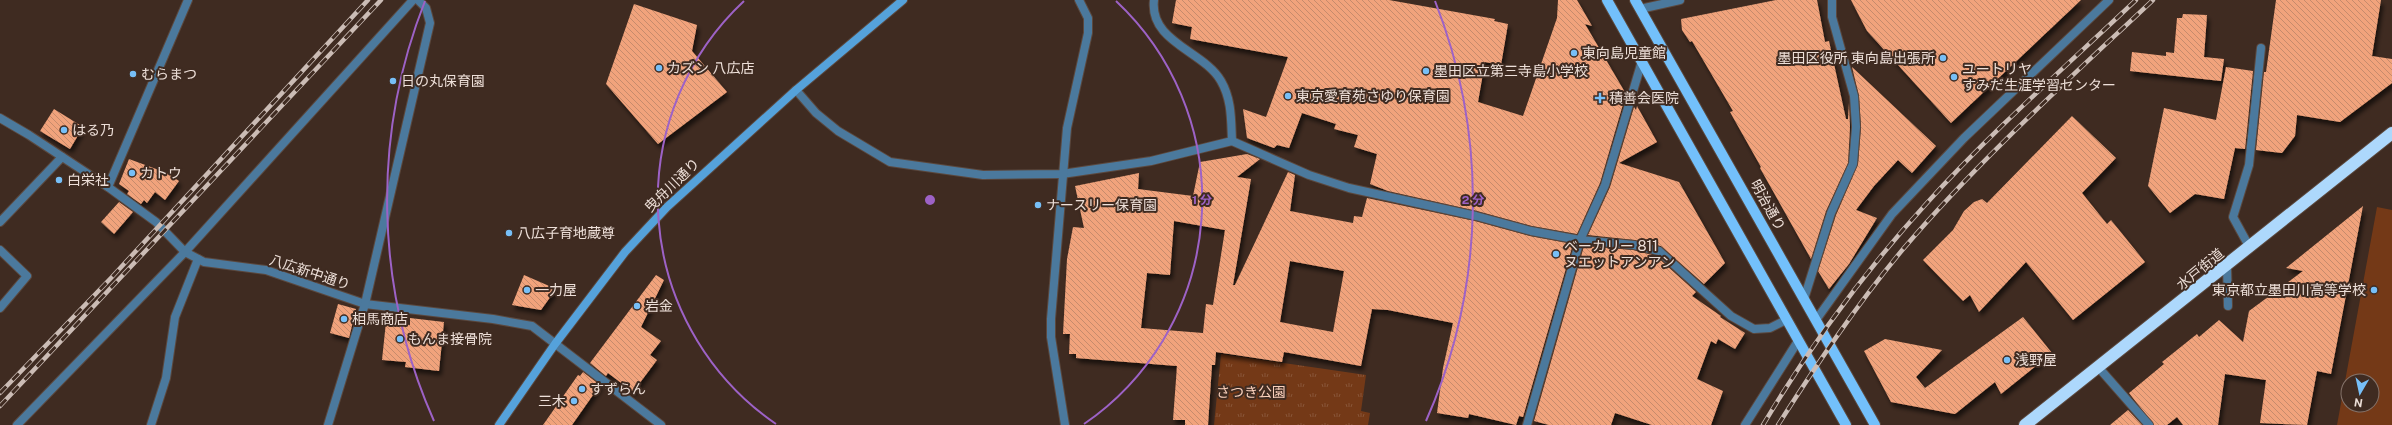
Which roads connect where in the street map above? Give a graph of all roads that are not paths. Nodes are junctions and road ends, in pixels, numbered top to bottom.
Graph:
1 (188, 0) edge
2 (413, 0) edge
3 (418, 0) edge
4 (903, 0) edge
5 (1079, 0) edge
6 (1154, 0) edge
7 (1607, 0) edge
8 (1680, 0) edge
9 (1832, 0) edge
10 (2109, 0) edge
11 (1638, 4) edge
12 (2261, 48) dead end
13 (1642, 61) junction
14 (796, 90) junction
15 (0, 118) edge
16 (2392, 133) edge
17 (1232, 141) junction
18 (62, 157) junction
19 (1062, 174) junction
20 (108, 186) junction
21 (0, 222) edge
22 (1580, 240) junction
23 (2250, 248) junction
24 (0, 250) edge
25 (185, 252) junction
26 (198, 259) junction
27 (2227, 266) junction
28 (1804, 299) junction
29 (365, 304) junction
30 (2228, 306) dead end
31 (0, 308) edge
32 (1786, 320) junction
33 (1816, 320) junction
34 (1798, 341) junction
35 (555, 344) junction
36 (2099, 368) junction
37 (17, 425) edge
38 (151, 425) edge
39 (328, 425) edge
40 (499, 425) edge
41 (661, 425) edge
42 (1065, 425) edge
43 (1527, 425) edge
44 (1745, 425) edge
45 (1846, 425) edge
46 (1875, 425) edge
47 (2025, 425) edge
48 (2149, 425) edge

1 - 20 street
2 - 25 street
3 - 29 street
4 - 14 street, 曳舟川通り
5 - 19 street
6 - 17 street
7 - 13 main road
8 - 11 street
9 - 28 street
10 - 33 street
11 - 28 main road, 明治通り
12 - 23 street
13 - 22 street
13 - 32 main road
14 - 19 street
14 - 35 street, 曳舟川通り
15 - 18 street, 八広新中通り
16 - 23 highway, 水戸街道
17 - 19 street
17 - 22 street
18 - 20 street, 八広新中通り
18 - 21 street
19 - 42 street
20 - 25 street, 八広新中通り
22 - 32 street
22 - 43 street
23 - 27 highway, 水戸街道
24 - 31 street
25 - 26 street, 八広新中通り
25 - 37 street
26 - 29 street, 八広新中通り
26 - 38 street
27 - 30 street
27 - 36 highway, 水戸街道
28 - 33 main road, 明治通り
29 - 35 street, 八広新中通り
29 - 39 street
32 - 34 main road
33 - 46 main road, 明治通り
34 - 44 street
34 - 45 main road
35 - 40 street, 曳舟川通り
35 - 41 street, 八広新中通り
36 - 47 highway, 水戸街道
36 - 48 street

